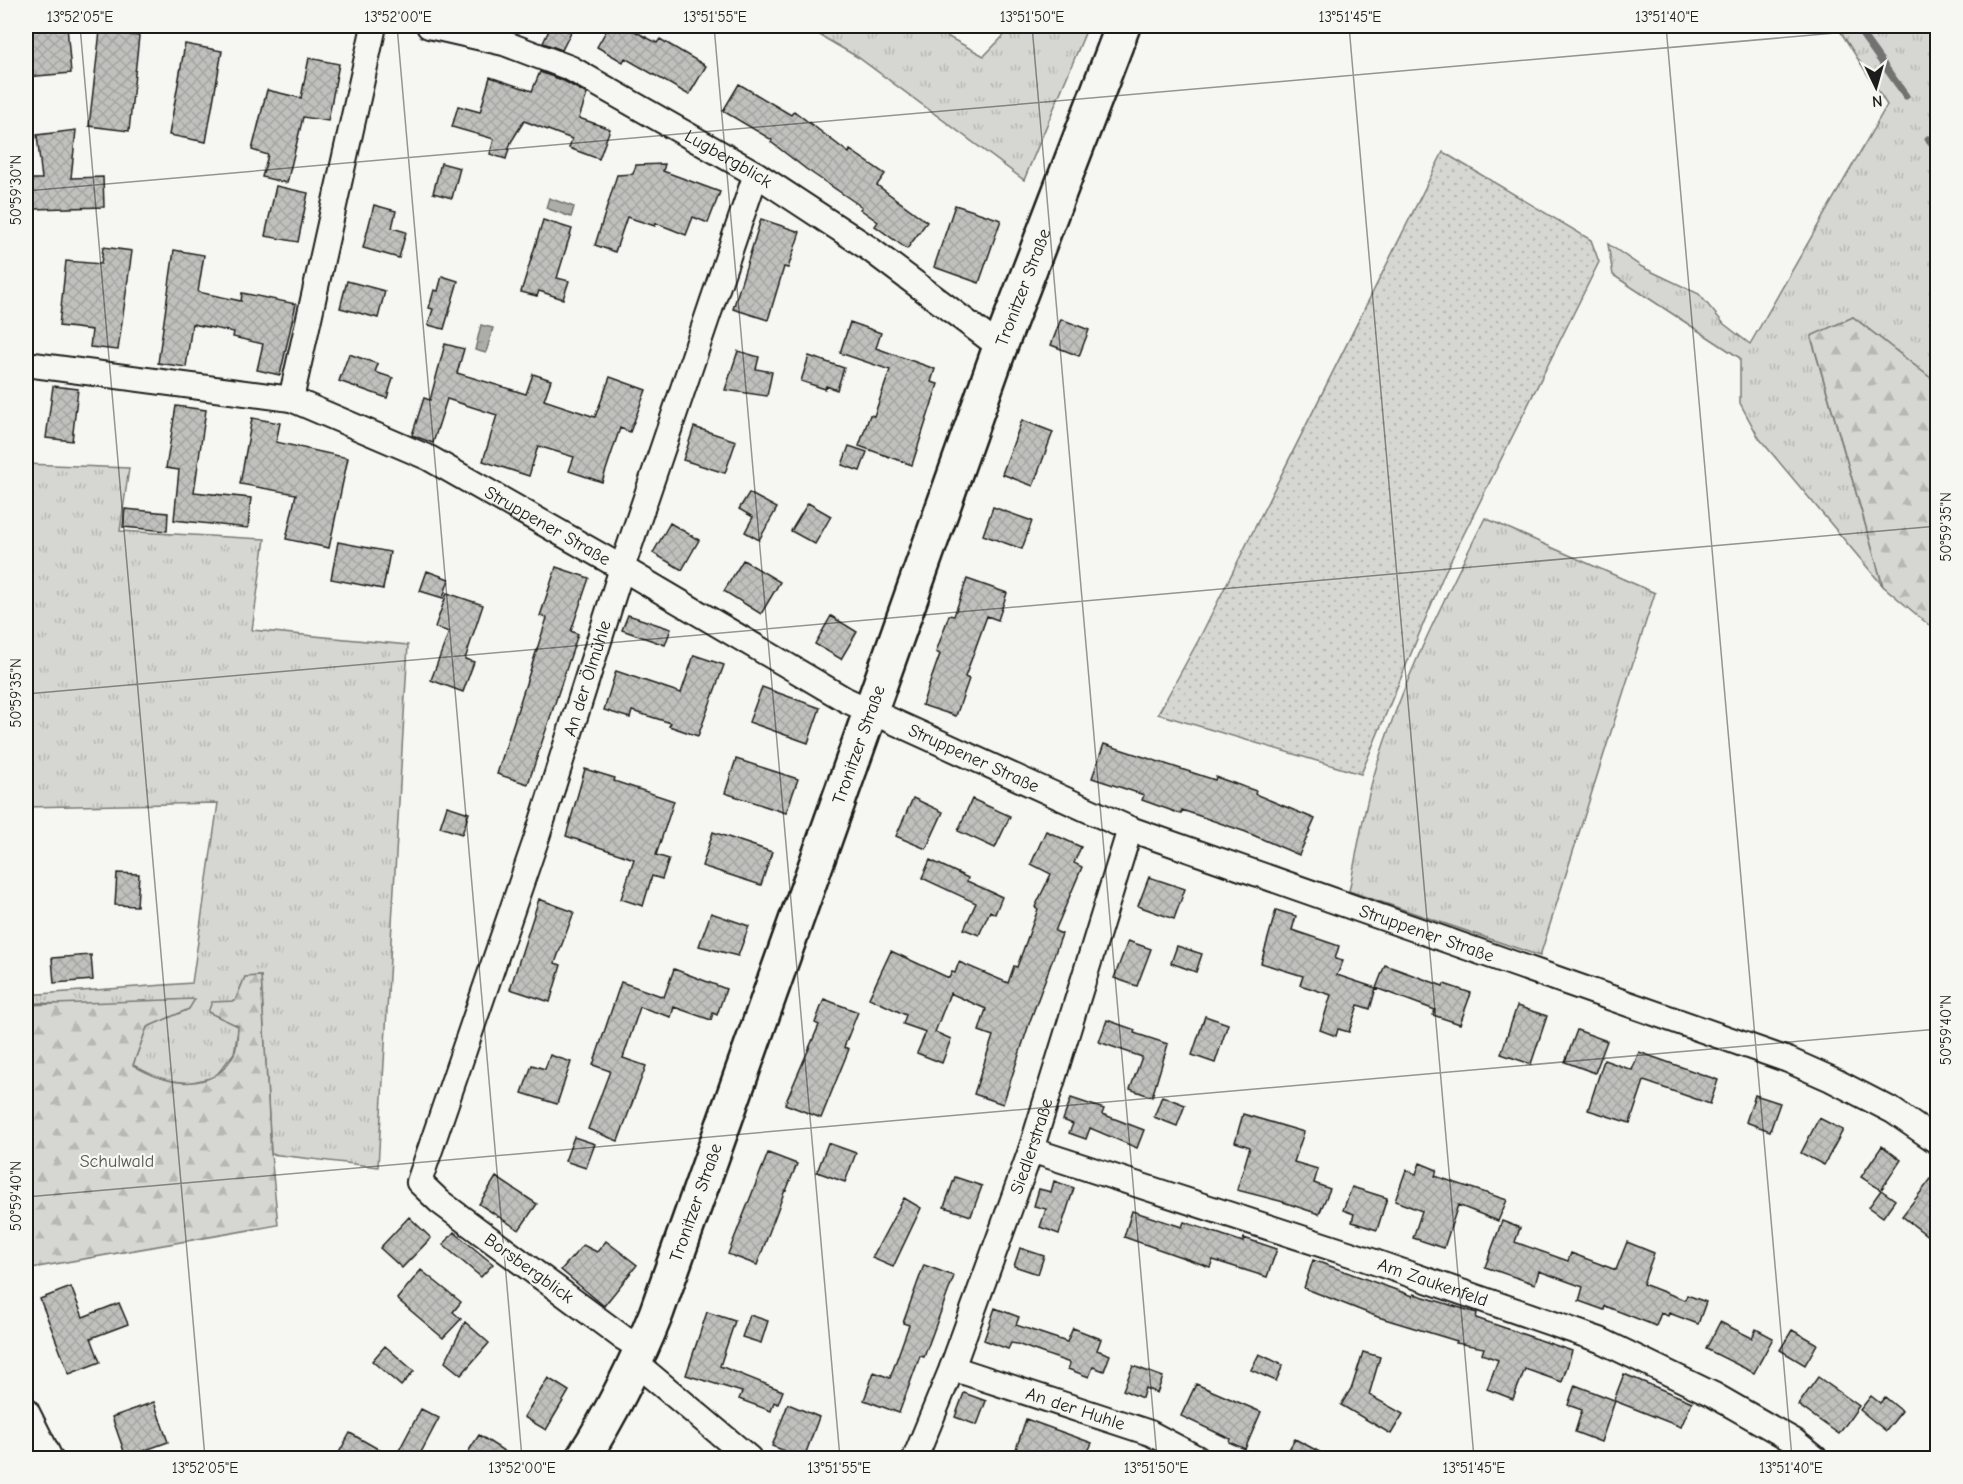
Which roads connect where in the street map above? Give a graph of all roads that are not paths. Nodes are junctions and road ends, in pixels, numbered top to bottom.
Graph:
1 (374, 26) edge
2 (429, 26) edge
3 (1123, 26) edge
4 (756, 174) junction
5 (999, 346) junction
6 (26, 364) edge
7 (291, 399) junction
8 (622, 568) junction
9 (869, 711) junction
10 (1130, 829) junction
11 (1938, 1142) edge
12 (1031, 1150) junction
13 (419, 1182) joint
14 (639, 1356) junction
15 (952, 1368) junction
16 (26, 1410) edge
17 (50, 1458) edge
18 (583, 1458) edge
19 (749, 1458) edge
20 (915, 1458) edge
21 (1197, 1458) edge
22 (1815, 1458) edge

1 - 7 street
2 - 4 street, Lugbergblick
3 - 5 street, Tronitzer Straße
4 - 5 street, Lugbergblick
4 - 8 street, An der Ölmühle
5 - 9 street, Tronitzer Straße
6 - 7 street, Struppener Straße
7 - 8 street, Struppener Straße
8 - 9 street, Struppener Straße
8 - 13 street, An der Ölmühle
9 - 10 street, Struppener Straße
9 - 14 street, Tronitzer Straße
10 - 11 street, Struppener Straße
10 - 12 street, Siedlerstraße
12 - 15 street, Siedlerstraße
12 - 22 street, Am Zaukenfeld
13 - 14 street, Borsbergblick
14 - 18 street, Tronitzer Straße
14 - 19 street, Borsbergblick
15 - 20 street, Siedlerstraße
15 - 21 street, An der Huhle
16 - 17 street

